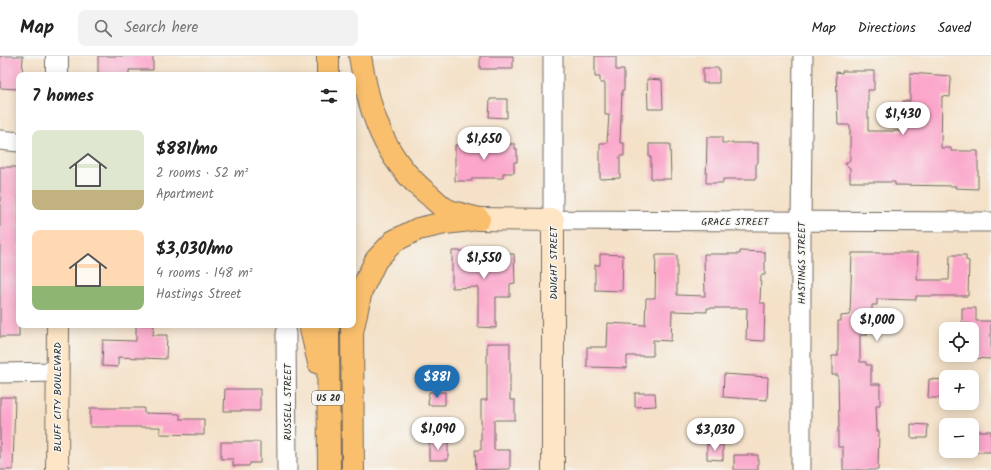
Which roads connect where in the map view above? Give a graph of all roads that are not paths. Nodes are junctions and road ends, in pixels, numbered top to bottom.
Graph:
1 (57, 56) edge
2 (328, 56) edge
3 (352, 56) edge
4 (360, 56) edge
5 (553, 56) edge
6 (803, 56) edge
7 (57, 72) edge
8 (328, 72) edge
9 (352, 72) edge
10 (0, 140) edge
11 (16, 142) edge
12 (479, 219) junction
13 (553, 220) junction
14 (801, 222) junction
15 (991, 222) edge
16 (356, 312) edge
17 (58, 328) edge
18 (311, 328) edge
19 (328, 328) edge
20 (352, 328) edge
21 (286, 333) dead end
22 (58, 372) junction
23 (0, 373) edge
24 (328, 424) junction
25 (57, 470) edge
26 (287, 470) edge
27 (329, 470) edge
28 (353, 470) edge
29 (553, 470) edge
30 (801, 470) edge

1 - 7 street
2 - 8 highway
3 - 9 highway
4 - 12 highway
5 - 13 street, DWIGHT STREET
6 - 14 street, HASTINGS STREET
10 - 11 street
12 - 13 main road, GRACE STREET
12 - 16 highway
13 - 14 street, GRACE STREET
13 - 29 main road, DWIGHT STREET
14 - 15 street, GRACE STREET
14 - 30 street, HASTINGS STREET
17 - 22 main road, BLUFF CITY BOULEVARD
18 - 24 highway
19 - 24 highway, US 20
20 - 28 highway, US 20
21 - 26 street, RUSSELL STREET
22 - 23 street
22 - 25 main road, BLUFF CITY BOULEVARD
24 - 27 highway, US 20

